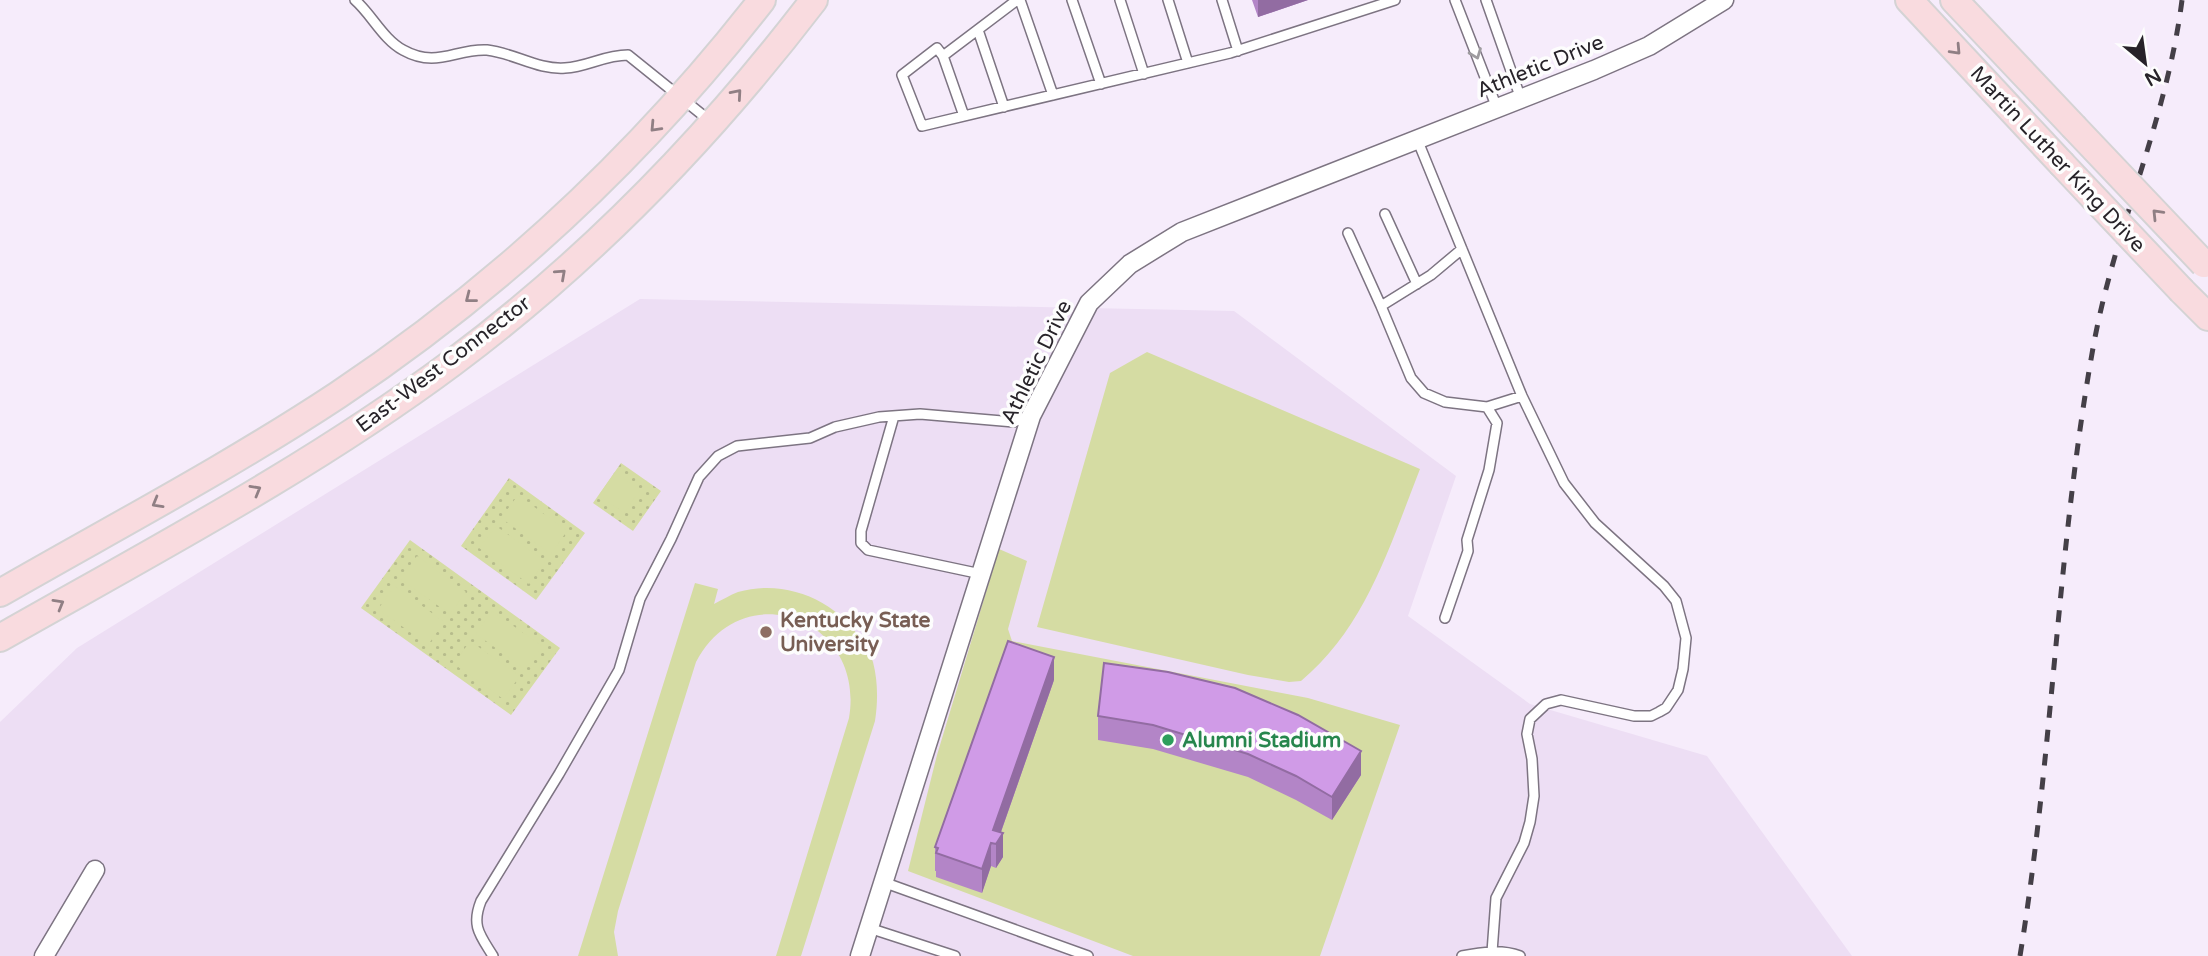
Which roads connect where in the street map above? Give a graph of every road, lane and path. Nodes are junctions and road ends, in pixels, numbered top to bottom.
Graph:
1 (355, 0) edge
2 (762, 0) edge
3 (814, 0) edge
4 (1018, 0) edge
5 (1072, 0) edge
6 (1120, 0) edge
7 (1168, 0) edge
8 (1222, 0) edge
9 (1395, 0) edge
10 (1455, 0) edge
11 (1486, 0) edge
12 (1724, 0) edge
13 (1909, 0) edge
14 (1954, 0) edge
15 (978, 30) junction
16 (1238, 51) junction
17 (943, 56) junction
18 (1188, 64) junction
19 (1144, 74) junction
20 (1101, 84) junction
21 (1053, 95) junction
22 (682, 97) junction
23 (1521, 99) junction
24 (1004, 107) junction
25 (1497, 108) junction
26 (964, 116) junction
27 (712, 122) junction
28 (1418, 139) junction
29 (1385, 214) dead end
30 (1348, 233) dead end
31 (1462, 249) junction
32 (2206, 266) edge
33 (1417, 284) junction
34 (1381, 306) junction
35 (2208, 317) edge
36 (1522, 396) junction
37 (1487, 407) junction
38 (894, 416) junction
39 (1031, 416) junction
40 (981, 574) junction
41 (0, 593) edge
42 (1446, 618) dead end
43 (0, 638) edge
44 (95, 870) dead end
45 (883, 882) junction
46 (869, 928) junction
47 (1492, 952) junction
48 (44, 956) edge
49 (493, 956) edge
50 (860, 956) edge
51 (955, 956) edge
52 (1088, 956) edge
53 (1462, 956) edge
54 (1520, 956) edge

1 - 22 lane
2 - 22 main road, East-West Connector
27 -> 3 main road, East-West Connector
4 - 15 lane
4 - 21 lane
5 - 20 lane
6 - 19 lane
7 - 18 lane
8 - 16 lane
9 - 16 lane
10 -> 25 lane
11 - 23 lane
12 - 23 street, Athletic Drive
13 -> 35 main road, Martin Luther King Drive, bridge
32 -> 14 main road, Martin Luther King Drive, bridge
15 - 17 lane
15 - 24 lane
16 - 18 lane
17 - 26 lane
17 - 26 lane
18 - 19 lane
19 - 20 lane
20 - 21 lane
21 - 24 lane
22 - 27 lane
22 -> 41 main road, East-West Connector
23 - 25 street, Athletic Drive
24 - 26 lane
25 - 28 street, Athletic Drive
43 -> 27 main road, East-West Connector
28 - 31 lane
28 - 39 street, Athletic Drive
29 - 33 lane
30 - 34 lane
31 - 33 lane
31 - 36 lane
33 - 34 lane
34 - 37 lane
36 - 37 lane
36 - 47 lane
37 - 42 lane
38 - 39 lane
38 - 40 lane
38 - 49 lane
39 - 40 street, Athletic Drive
40 - 45 street, Athletic Drive
44 - 48 street
45 - 46 street, Athletic Drive
45 - 52 lane
46 - 50 street, Athletic Drive
46 - 51 lane
47 - 53 lane
47 - 54 lane

